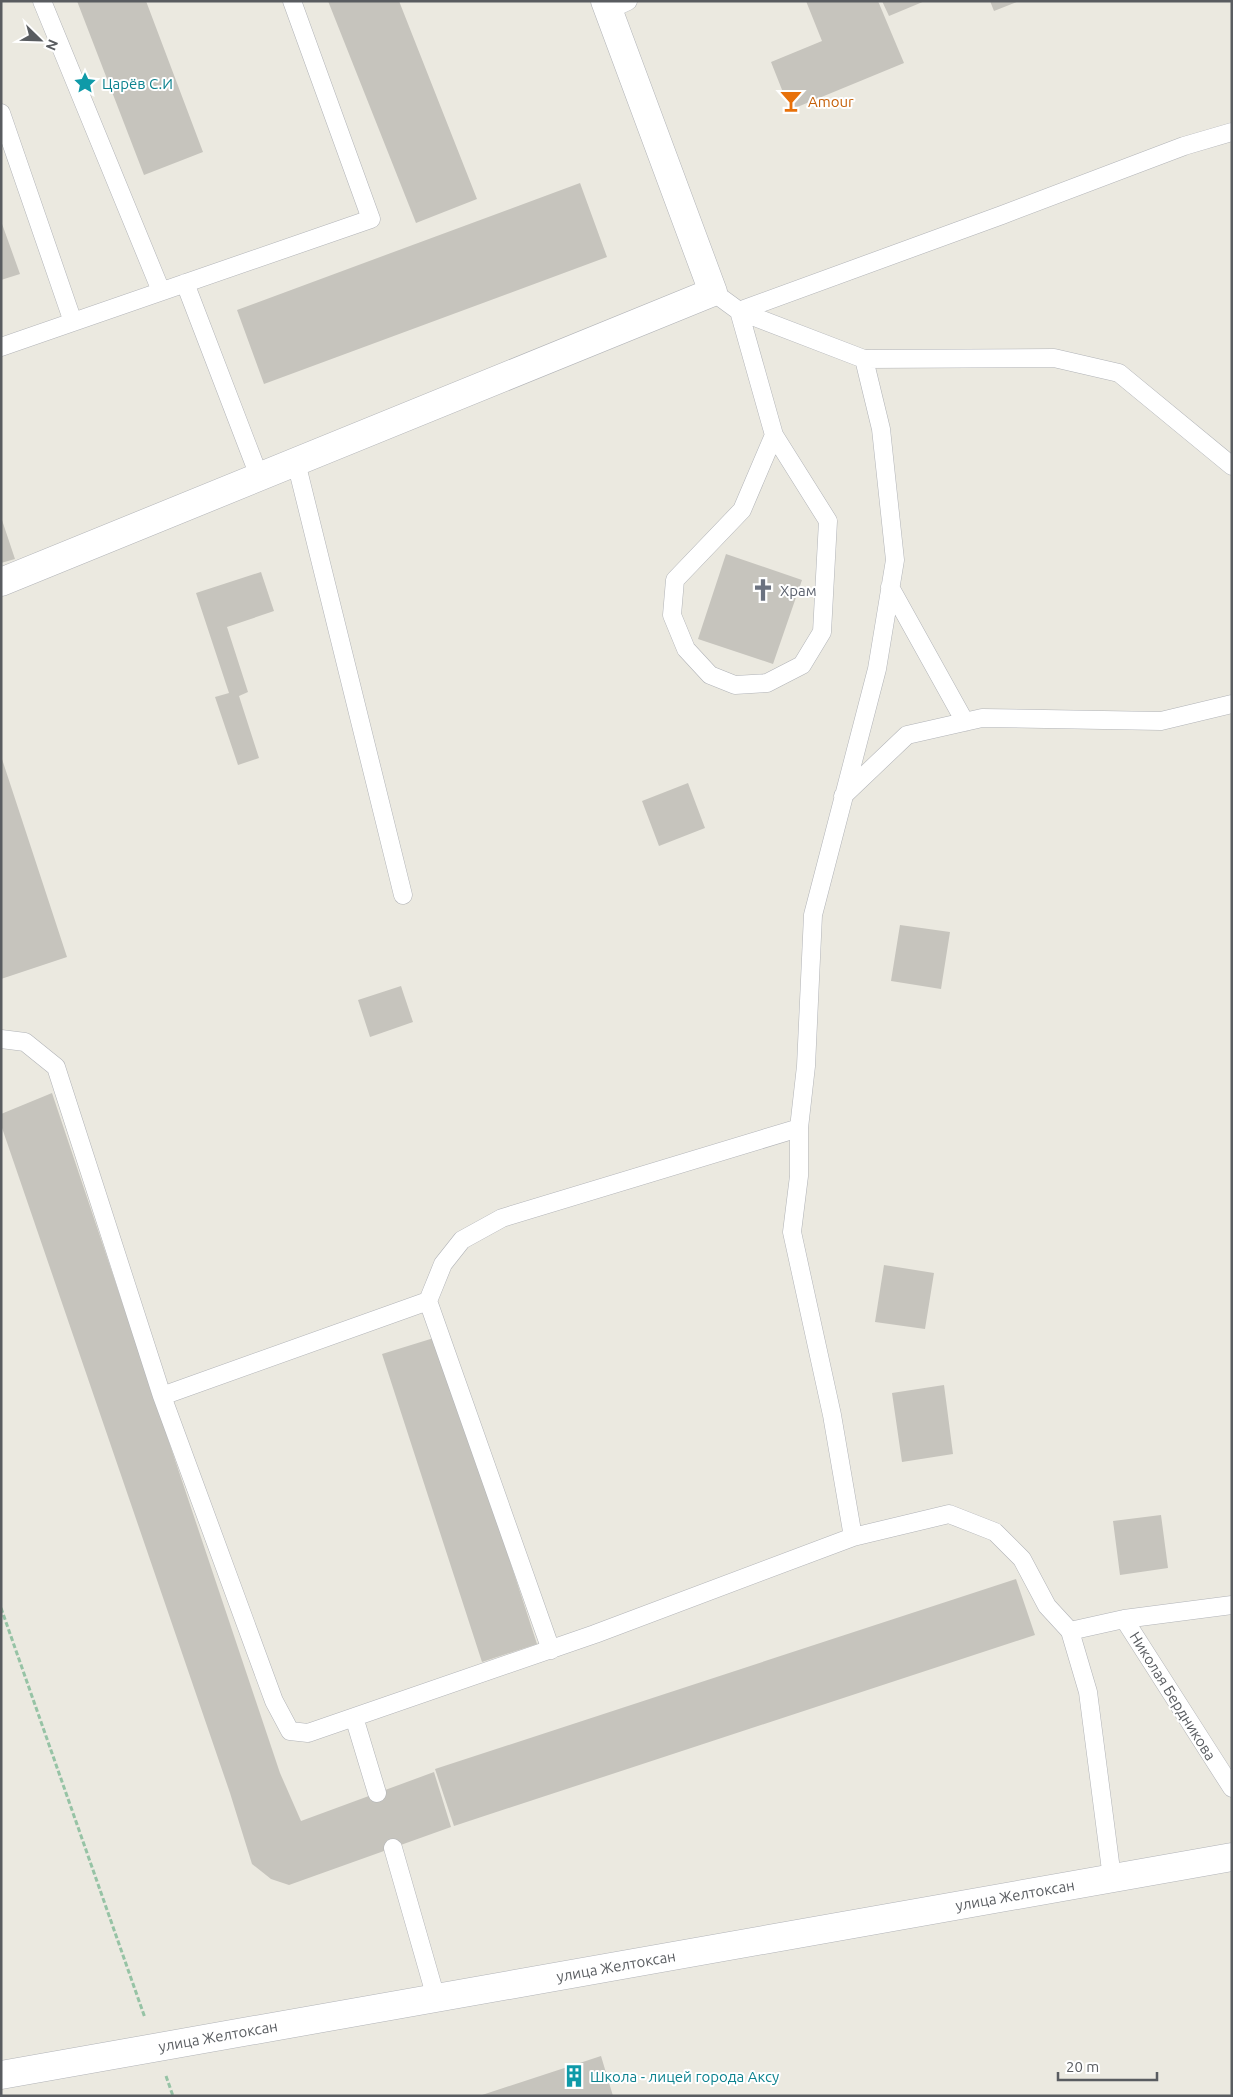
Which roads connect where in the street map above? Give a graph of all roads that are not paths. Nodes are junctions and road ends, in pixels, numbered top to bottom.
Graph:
1 (42, 1) edge
2 (292, 1) edge
3 (614, 4) edge
4 (1, 113) edge
5 (1232, 132) edge
6 (185, 283) junction
7 (162, 292) junction
8 (713, 292) junction
9 (740, 311) junction
10 (73, 322) junction
11 (1, 347) edge
12 (864, 359) junction
13 (774, 435) junction
14 (296, 462) junction
15 (1232, 466) edge
16 (260, 476) junction
17 (1, 582) edge
18 (890, 587) junction
19 (1232, 704) edge
20 (965, 722) junction
21 (842, 797) junction
22 (404, 895) dead end
23 (1, 1039) edge
24 (799, 1128) junction
25 (428, 1301) junction
26 (162, 1396) junction
27 (853, 1537) junction
28 (1232, 1605) edge
29 (1124, 1619) junction
30 (1070, 1631) junction
31 (551, 1650) junction
32 (354, 1717) junction
33 (1232, 1788) edge
34 (377, 1793) dead end
35 (393, 1848) dead end
36 (1232, 1857) edge
37 (1112, 1878) junction
38 (436, 1998) junction
39 (1, 2075) edge

1 - 7 lane
2 - 6 lane
3 - 8 street
4 - 10 lane
5 - 9 lane
6 - 7 lane
6 - 16 lane
7 - 10 lane
8 - 9 lane
8 - 14 street
9 - 12 lane
9 - 13 lane
10 - 11 lane
12 - 15 lane
12 - 18 lane
13 - 13 lane
14 - 16 street
14 - 22 lane
16 - 17 street
18 - 20 lane
18 - 21 lane
19 - 20 lane
20 - 21 lane
21 - 24 lane
23 - 26 lane
24 - 25 lane
24 - 27 lane
25 - 26 lane
25 - 31 lane
26 - 32 lane
27 - 30 lane
27 - 31 lane
28 - 29 lane, Николая Бердникова
29 - 30 lane
29 - 33 lane, Николая Бердникова
30 - 37 lane
31 - 32 lane
32 - 34 lane
35 - 38 lane
36 - 37 street, улица Желтоксан
37 - 38 street, улица Желтоксан
38 - 39 street, улица Желтоксан

